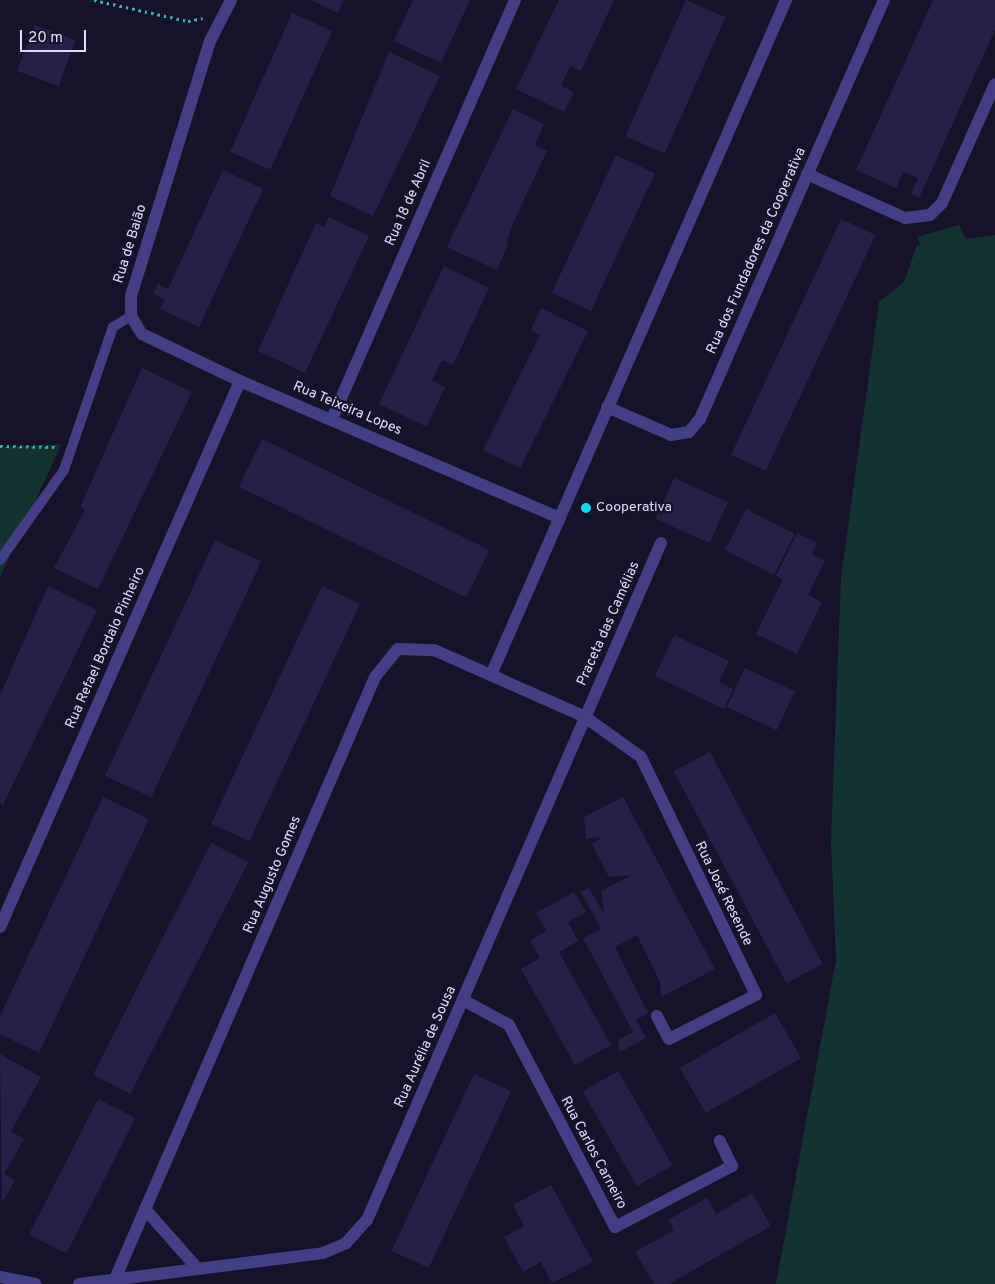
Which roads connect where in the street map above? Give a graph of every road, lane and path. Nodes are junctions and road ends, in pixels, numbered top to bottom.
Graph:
1 (94, 0) edge
2 (231, 0) edge
3 (515, 0) edge
4 (786, 0) edge
5 (884, 0) edge
6 (223, 15) junction
7 (995, 84) edge
8 (807, 174) junction
9 (131, 316) junction
10 (240, 381) junction
11 (608, 407) junction
12 (332, 419) junction
13 (0, 446) edge
14 (72, 448) junction
15 (560, 518) junction
16 (661, 543) dead end
17 (0, 560) edge
18 (491, 675) junction
19 (585, 717) junction
20 (0, 927) edge
21 (463, 1000) junction
22 (657, 1016) dead end
23 (720, 1141) dead end
24 (145, 1209) junction
25 (197, 1268) junction
26 (0, 1276) edge
27 (115, 1279) junction
28 (35, 1284) edge
29 (79, 1284) edge

1 - 6 path
2 - 6 street, Rua de Baião
3 - 12 street, Rua 18 de Abril
4 - 11 street
5 - 8 street, Rua dos Fundadores da Cooperativa
6 - 9 street, Rua de Baião
7 - 8 street
8 - 11 street, Rua dos Fundadores da Cooperativa
9 - 10 street, Rua Teixeira Lopes
9 - 14 lane
10 - 12 street, Rua Teixeira Lopes
10 - 20 street, Rua Refael Bordalo Pinheiro
11 - 15 street
12 - 15 street, Rua Teixeira Lopes
13 - 14 path
14 - 17 lane
15 - 18 street
16 - 19 street, Praceta das Camélias
18 - 19 street
18 - 24 street, Rua Augusto Gomes
19 - 21 street, Rua Aurélia de Sousa
19 - 22 street, Rua José Resende
21 - 23 street, Rua Carlos Carneiro
21 - 25 street, Rua Aurélia de Sousa
24 - 25 street
24 - 27 street, Rua Augusto Gomes
25 - 27 street
26 - 28 street
27 - 29 street

